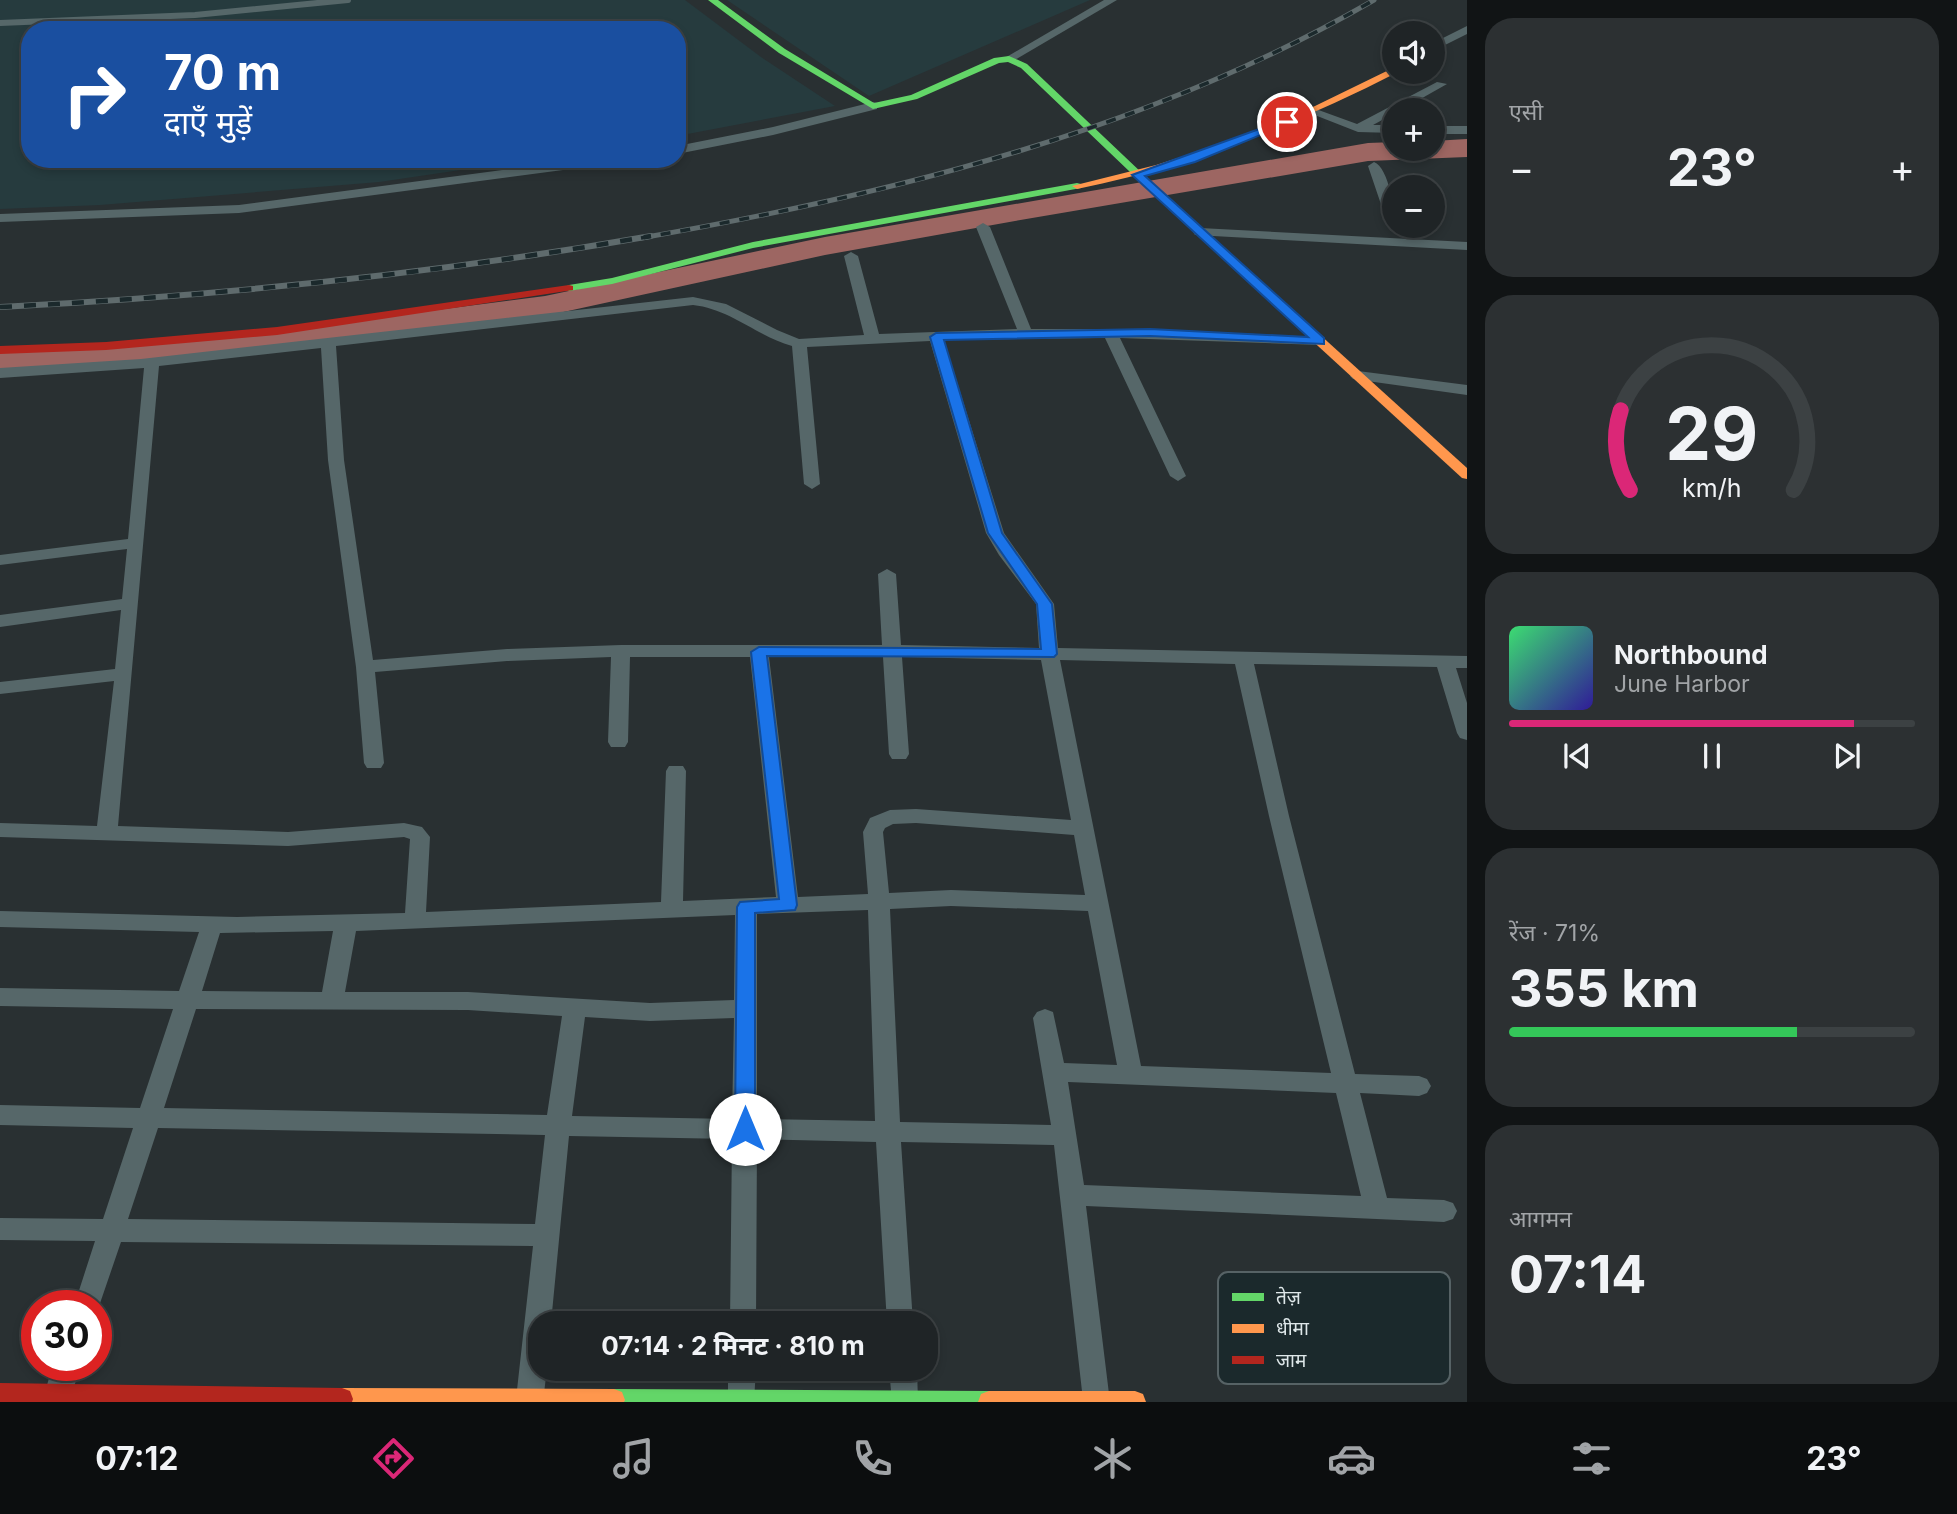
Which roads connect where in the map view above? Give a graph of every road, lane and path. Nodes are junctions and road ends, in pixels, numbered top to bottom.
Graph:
1 (348, 0) edge
2 (712, 0) edge
3 (1112, 0) edge
4 (49, 21) edge
5 (21, 22) edge
6 (0, 23) edge
7 (1465, 32) edge
8 (1445, 42) edge
9 (1009, 59) junction
10 (1382, 76) edge
11 (1441, 84) dead end
12 (873, 106) junction
13 (1313, 111) junction
14 (1467, 120) edge
15 (1358, 128) junction
16 (1445, 128) edge
17 (1382, 129) edge
18 (1467, 130) edge
19 (1445, 131) edge
20 (686, 148) edge
21 (1374, 166) dead end
22 (548, 168) edge
23 (1141, 178) junction
24 (1382, 188) edge
25 (0, 218) edge
26 (983, 227) dead end
27 (1200, 232) junction
28 (1400, 238) edge
29 (1401, 242) junction
30 (1467, 246) edge
31 (851, 256) dead end
32 (583, 286) junction
33 (437, 308) junction
34 (596, 310) junction
35 (441, 330) junction
36 (1026, 334) junction
37 (1111, 334) junction
38 (204, 337) junction
39 (936, 337) junction
40 (873, 341) junction
41 (1320, 341) junction
42 (799, 343) junction
43 (328, 344) junction
44 (0, 350) edge
45 (205, 357) junction
46 (152, 363) junction
47 (0, 373) edge
48 (1358, 376) junction
49 (1467, 390) edge
50 (1467, 475) edge
51 (1178, 476) dead end
52 (812, 484) dead end
53 (136, 543) junction
54 (3, 564) edge
55 (887, 574) dead end
56 (131, 603) junction
57 (0, 621) edge
58 (892, 651) junction
59 (621, 652) junction
60 (759, 652) junction
61 (1049, 654) junction
62 (1243, 657) junction
63 (1444, 661) junction
64 (1467, 662) edge
65 (365, 667) junction
66 (124, 674) junction
67 (0, 688) edge
68 (1467, 733) edge
69 (618, 743) dead end
70 (899, 754) dead end
71 (374, 763) dead end
72 (676, 771) dead end
73 (1083, 828) junction
74 (0, 830) edge
75 (107, 834) junction
76 (879, 901) junction
77 (1097, 903) junction
78 (788, 905) junction
79 (746, 907) junction
80 (672, 910) junction
81 (0, 919) edge
82 (415, 921) junction
83 (346, 922) junction
84 (212, 925) junction
85 (0, 997) edge
86 (187, 1000) junction
87 (332, 1001) junction
88 (575, 1009) junction
89 (746, 1009) junction
90 (1045, 1018) dead end
91 (1055, 1072) junction
92 (1131, 1075) junction
93 (1346, 1083) junction
94 (1419, 1086) dead end
95 (0, 1115) edge
96 (148, 1117) junction
97 (558, 1126) junction
98 (745, 1129) junction
99 (888, 1132) junction
100 (1065, 1135) junction
101 (1072, 1195) junction
102 (1377, 1208) junction
103 (1444, 1211) dead end
104 (0, 1229) edge
105 (111, 1231) junction
106 (547, 1235) junction
107 (92, 1290) edge
108 (743, 1311) edge
109 (899, 1311) edge
110 (62, 1381) edge
111 (742, 1381) edge
112 (904, 1381) edge
113 (0, 1394) edge
114 (58, 1395) junction
115 (530, 1399) junction
116 (741, 1400) junction
117 (905, 1400) junction
118 (1097, 1400) junction
119 (1135, 1402) edge

1 - 4 lane
2 - 12 street
3 - 9 street
5 - 6 lane
7 - 8 street
9 - 12 street
9 - 23 street
10 - 13 street
11 - 15 street
12 - 20 street
13 - 15 street
13 - 23 street
14 - 16 street
15 - 17 street
18 - 19 street
21 - 24 street
22 - 25 street
23 - 27 street
23 - 32 street
26 - 36 street
27 - 29 street
27 - 41 street
28 - 29 street
29 - 30 street
31 - 40 street
32 - 33 street
32 - 34 street
33 - 35 street
33 - 38 street
34 - 35 street
34 - 42 street
35 - 43 street
36 - 37 street
36 - 39 street
37 - 41 street
37 - 51 street
38 - 44 street
38 - 45 street
39 - 40 street
39 - 61 street
40 - 42 street
41 - 48 street
42 - 52 street
43 - 45 street
43 - 65 street
45 - 46 street
46 - 47 street
46 - 53 street
48 - 49 street
48 - 50 street
53 - 54 street
53 - 56 street
55 - 58 street
56 - 57 street
56 - 66 street
58 - 60 street
58 - 61 street
58 - 70 street
59 - 60 street
59 - 65 street
59 - 69 street
60 - 78 street
61 - 62 street
61 - 73 street
62 - 63 street
62 - 93 street
63 - 64 street
63 - 68 street
65 - 71 street
66 - 67 street
66 - 75 street
72 - 80 street
73 - 76 street
73 - 77 street
74 - 75 street
75 - 82 street
76 - 77 street
76 - 78 street
76 - 99 street
77 - 92 street
78 - 79 street
79 - 80 street
79 - 89 street
80 - 82 street
81 - 84 street
82 - 83 street
83 - 84 street
83 - 87 street
84 - 86 street
85 - 86 street
86 - 87 street
86 - 96 street
87 - 88 street
88 - 89 street
88 - 97 street
89 - 98 street
90 - 91 street
91 - 92 street
91 - 100 street
92 - 93 street
93 - 94 street
93 - 102 street
95 - 96 street
96 - 97 street
96 - 105 street
97 - 98 street
97 - 106 street
98 - 99 street
98 - 108 street
99 - 100 street
99 - 109 street
100 - 101 street
101 - 102 street
101 - 118 street
102 - 103 street
104 - 105 street
105 - 106 street
105 - 107 street
106 - 115 street
110 - 114 street
111 - 116 street
112 - 117 street
113 - 114 street
114 - 115 street
115 - 116 street
116 - 117 street
117 - 118 street
118 - 119 street

